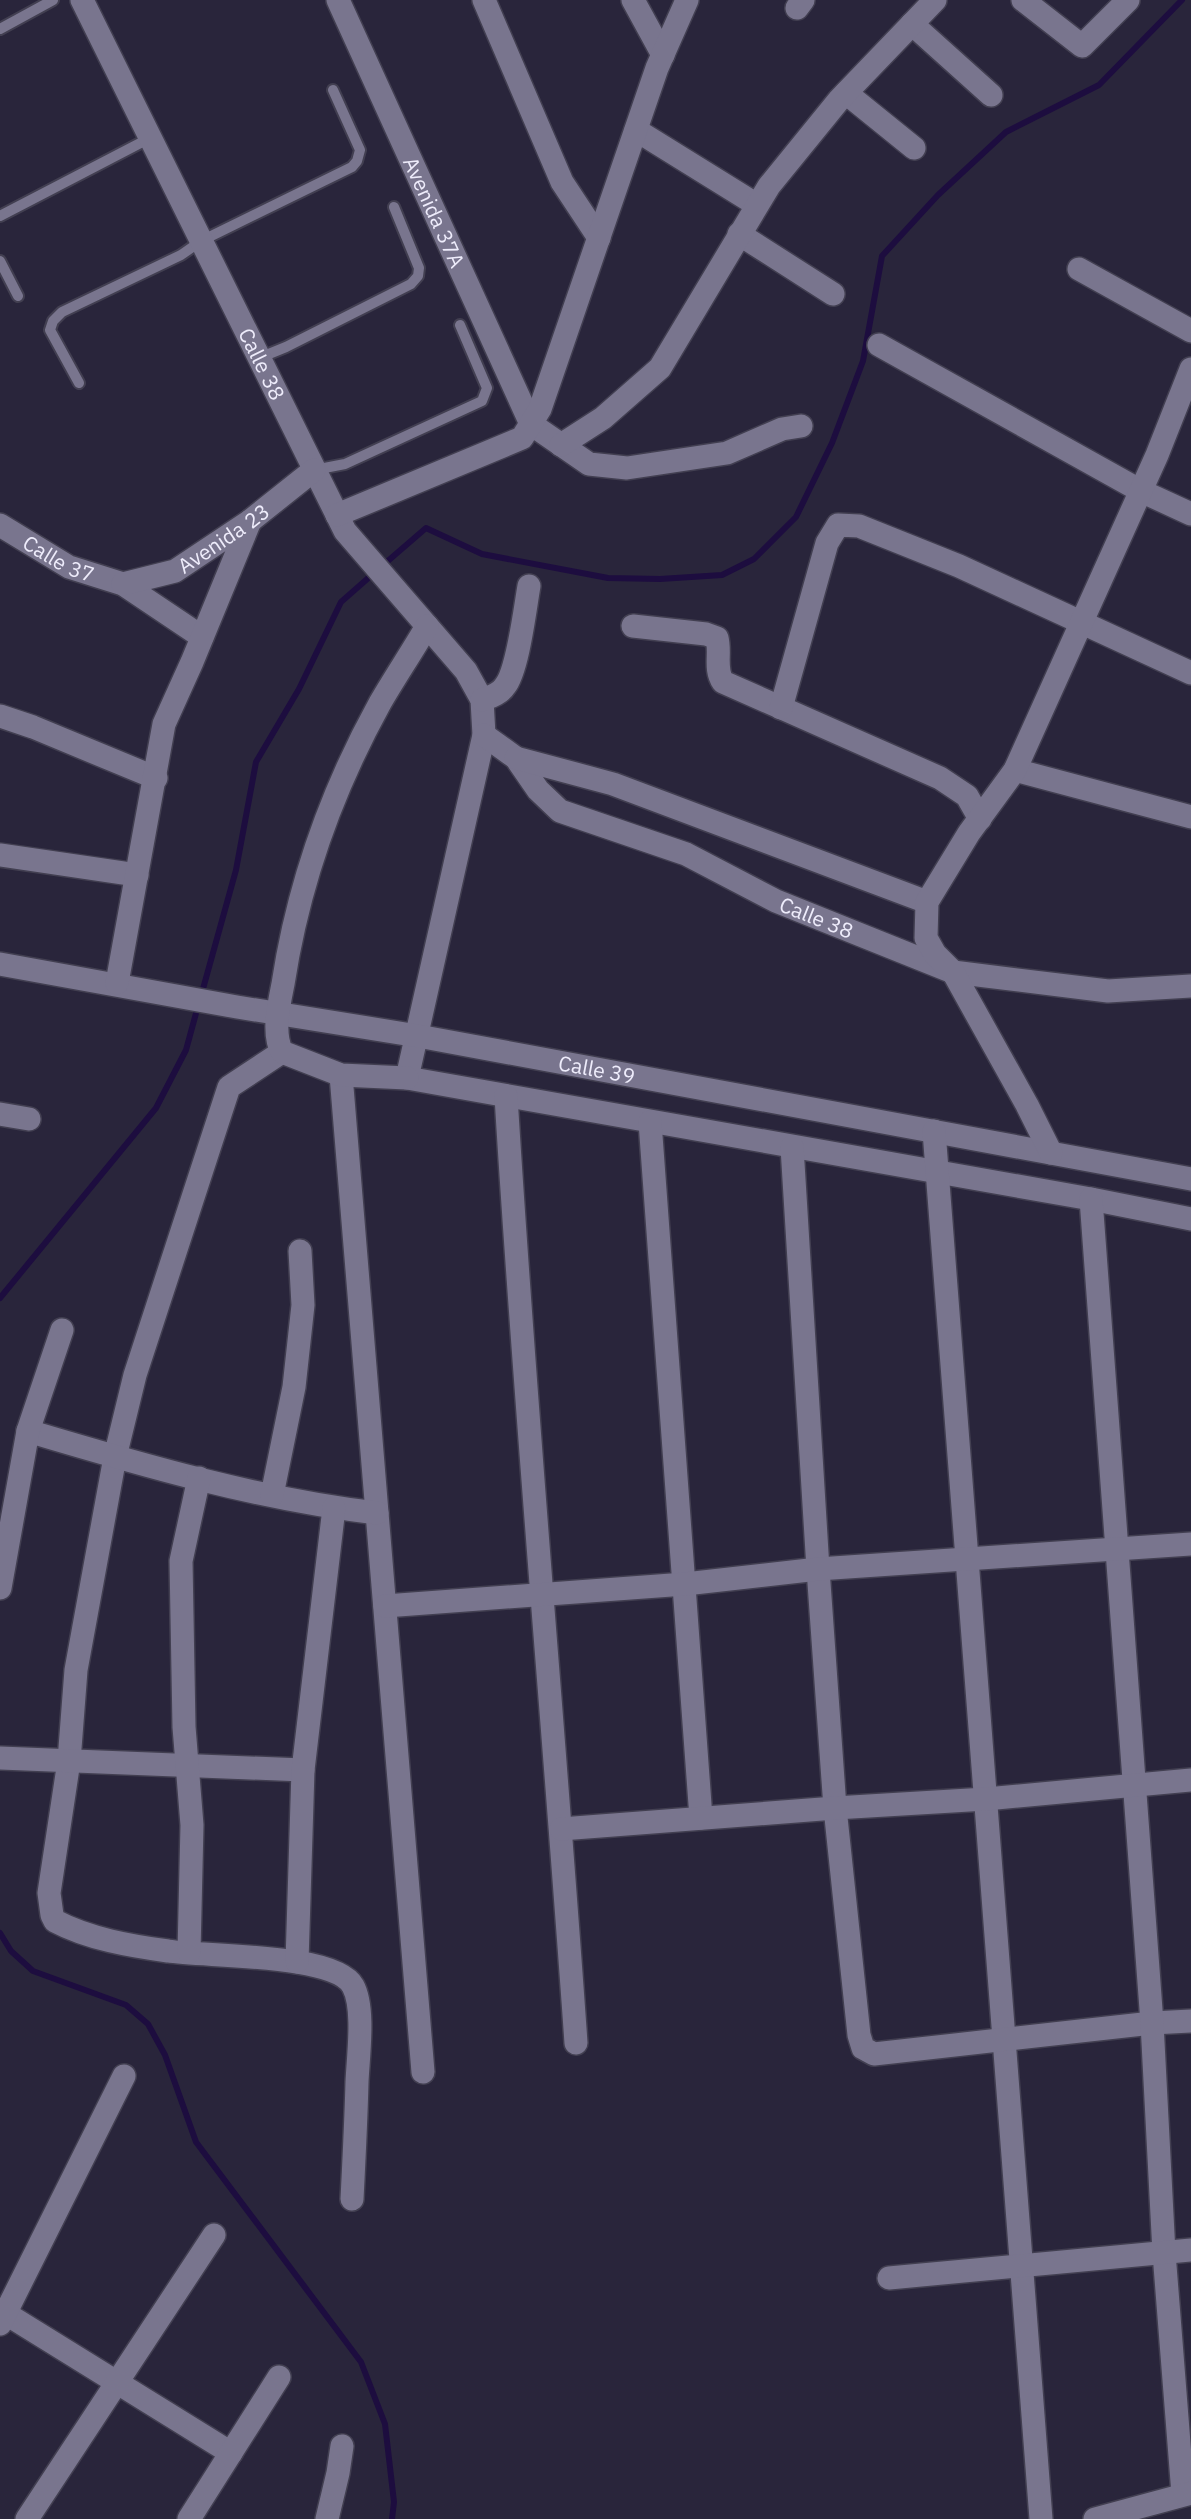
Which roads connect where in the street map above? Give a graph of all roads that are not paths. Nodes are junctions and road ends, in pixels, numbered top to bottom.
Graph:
1 (53, 0) edge
2 (82, 0) edge
3 (338, 0) edge
4 (484, 0) edge
5 (632, 0) edge
6 (687, 0) edge
7 (935, 0) edge
8 (1023, 0) edge
9 (1128, 0) edge
10 (912, 24) junction
11 (0, 29) edge
12 (663, 55) junction
13 (332, 89) dead end
14 (846, 93) junction
15 (991, 95) dead end
16 (636, 130) junction
17 (150, 138) junction
18 (914, 148) dead end
19 (758, 205) junction
20 (394, 207) dead end
21 (0, 216) edge
22 (739, 234) junction
23 (599, 238) junction
24 (201, 241) junction
25 (0, 261) edge
26 (1079, 270) dead end
27 (833, 294) dead end
28 (18, 296) dead end
29 (460, 325) dead end
30 (1191, 331) edge
31 (879, 345) dead end
32 (259, 358) junction
33 (1191, 369) edge
34 (79, 383) dead end
35 (531, 424) junction
36 (801, 426) dead end
37 (561, 446) junction
38 (314, 470) junction
39 (1141, 491) junction
40 (1191, 513) edge
41 (337, 515) junction
42 (250, 520) junction
43 (0, 525) edge
44 (123, 584) junction
45 (529, 586) dead end
46 (1082, 623) junction
47 (427, 626) junction
48 (633, 626) dead end
49 (202, 637) junction
50 (1191, 673) edge
51 (482, 700) junction
52 (781, 708) junction
53 (0, 716) edge
54 (484, 735) junction
55 (516, 758) junction
56 (1015, 770) junction
57 (156, 778) junction
58 (1191, 817) edge
59 (980, 819) junction
60 (0, 855) edge
61 (137, 875) junction
62 (927, 902) junction
63 (0, 964) edge
64 (953, 972) junction
65 (117, 984) junction
66 (1191, 986) edge
67 (278, 1012) junction
68 (418, 1036) junction
69 (282, 1052) junction
70 (341, 1075) junction
71 (407, 1078) junction
72 (506, 1096) junction
73 (0, 1114) edge
74 (29, 1119) dead end
75 (650, 1122) junction
76 (934, 1131) junction
77 (792, 1147) junction
78 (1051, 1153) junction
79 (937, 1173) junction
80 (1191, 1179) edge
81 (1091, 1199) junction
82 (1191, 1219) edge
83 (300, 1251) dead end
84 (62, 1329) dead end
85 (28, 1431) junction
86 (115, 1457) junction
87 (199, 1478) junction
88 (272, 1495) junction
89 (334, 1508) junction
90 (377, 1513) junction
91 (1191, 1544) edge
92 (1116, 1550) junction
93 (967, 1558) junction
94 (818, 1569) junction
95 (685, 1584) junction
96 (0, 1588) edge
97 (542, 1595) junction
98 (386, 1606) junction
99 (0, 1758) edge
100 (69, 1760) junction
101 (187, 1765) junction
102 (303, 1770) junction
103 (1191, 1780) edge
104 (1133, 1784) junction
105 (986, 1799) junction
106 (835, 1808) junction
107 (701, 1818) junction
108 (561, 1829) junction
109 (189, 1952) junction
110 (297, 1962) junction
111 (1191, 2021) edge
112 (1152, 2022) junction
113 (1004, 2038) junction
114 (576, 2043) dead end
115 (422, 2072) dead end
116 (124, 2076) dead end
117 (352, 2199) dead end
118 (214, 2235) dead end
119 (1191, 2250) edge
120 (1164, 2253) junction
121 (1022, 2264) junction
122 (889, 2278) dead end
123 (2, 2316) edge
124 (279, 2377) dead end
125 (118, 2382) junction
126 (342, 2446) dead end
127 (231, 2453) junction
128 (1187, 2493) edge
129 (27, 2519) edge
130 (190, 2519) edge
131 (327, 2519) edge
132 (1041, 2519) edge
133 (1095, 2519) edge

1 - 11 lane
2 - 17 street, Calle 38
3 - 35 street, Avenida 37A
4 - 23 street
5 - 12 street
6 - 12 street
7 - 10 street
8 - 9 street
10 - 14 street
10 - 15 street
12 - 16 street
13 - 24 lane
14 - 18 street
14 - 19 street
16 - 19 street
16 - 23 street
17 - 21 lane
17 - 24 street, Calle 38
19 - 22 street
20 - 32 lane
22 - 27 street
22 - 37 street
23 - 35 street
24 - 32 street, Calle 38
24 - 34 lane
25 - 28 lane
26 - 30 street
29 - 38 lane
31 - 39 street
32 - 38 street, Calle 38
33 - 39 street
35 - 37 street
35 - 41 street
36 - 37 street
38 - 41 street, Calle 38
38 - 42 street, Avenida 23
39 - 40 street
39 - 46 street
41 - 47 street, Calle 38
42 - 44 street, Avenida 23
42 - 49 street
43 - 44 street, Calle 37
44 - 49 street, Calle 37
45 - 51 street
46 - 50 street
46 - 52 street
46 - 56 street
47 - 51 street, Calle 38
47 - 67 street
48 - 52 street
49 - 57 street
51 - 54 street
52 - 59 street
53 - 57 street
54 - 55 street, Calle 38
54 - 68 street
55 - 62 street
55 - 64 street, Calle 38
56 - 58 street
56 - 59 street
57 - 61 street
59 - 62 street
60 - 61 street
61 - 65 street
62 - 64 street
63 - 65 street, Calle 39
64 - 66 street, Calle 38
64 - 78 street
65 - 67 street, Calle 39
67 - 68 street, Calle 39
67 - 69 street
68 - 71 street
68 - 76 street, Calle 39
69 - 70 street
69 - 86 street
70 - 71 street
70 - 90 street
71 - 72 street
72 - 75 street
72 - 97 street
73 - 74 street
75 - 77 street
75 - 95 street
76 - 78 street, Calle 39
76 - 79 street
77 - 79 street
77 - 94 street
78 - 80 street, Calle 39
79 - 81 street
79 - 93 street
81 - 82 street
81 - 92 street
83 - 88 street
84 - 85 street
85 - 86 street
85 - 96 street
86 - 87 street
86 - 100 street
87 - 88 street
87 - 101 street
88 - 89 street
89 - 90 street
89 - 102 street
90 - 98 street
91 - 92 street
92 - 93 street
92 - 104 street
93 - 94 street
93 - 105 street
94 - 95 street
94 - 106 street
95 - 97 street
95 - 107 street
97 - 98 street
97 - 108 street
98 - 115 street
99 - 100 street
100 - 101 street
100 - 109 street
101 - 102 street
101 - 109 street
102 - 110 street
103 - 104 street
104 - 105 street
104 - 112 street
105 - 106 street
105 - 113 street
106 - 107 street
106 - 113 street
107 - 108 street
108 - 114 street
109 - 110 street
110 - 117 street
111 - 112 street
112 - 113 street
112 - 120 street
113 - 121 street
116 - 123 street
118 - 125 street
119 - 120 street
120 - 121 street
120 - 128 street
121 - 122 street
121 - 132 street
123 - 125 street
124 - 127 street
125 - 127 street
125 - 129 street
126 - 131 street
127 - 130 street
128 - 133 street

